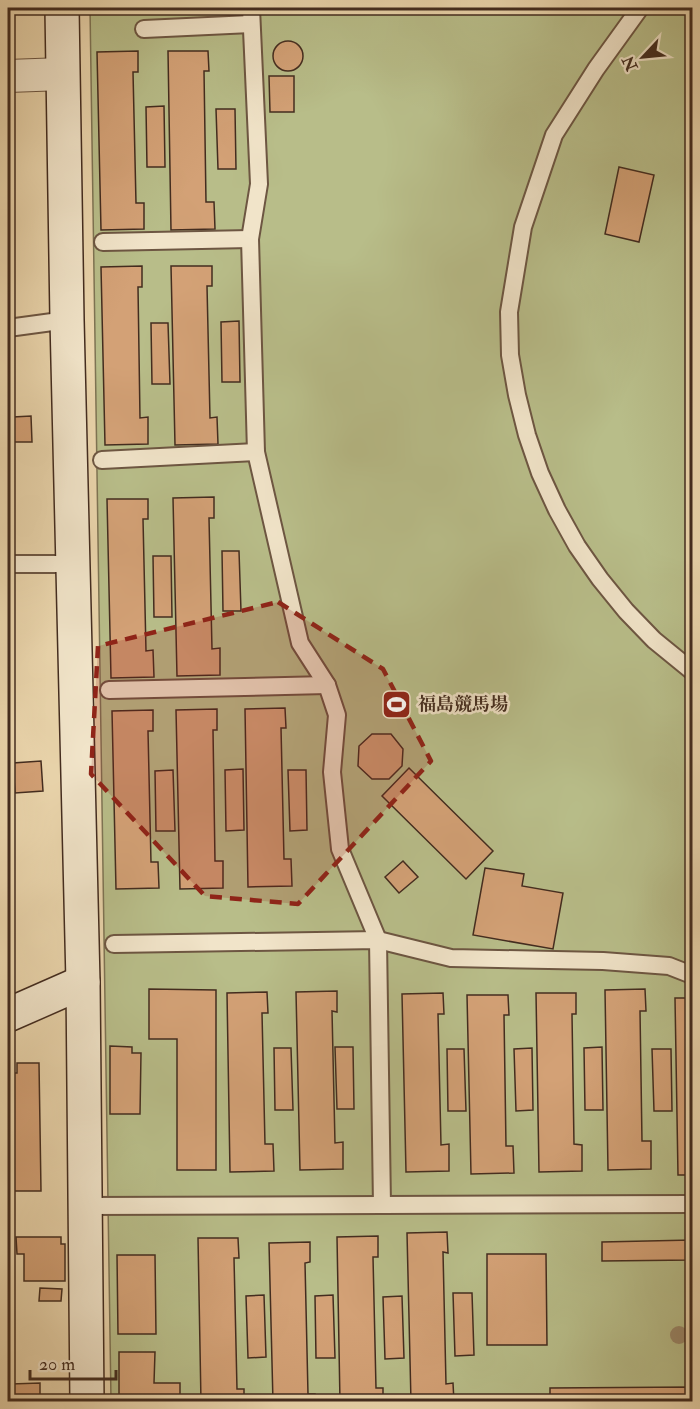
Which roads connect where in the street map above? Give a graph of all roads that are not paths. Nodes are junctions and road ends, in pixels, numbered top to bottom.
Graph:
1 (62, 8) edge
2 (640, 8) edge
3 (251, 16) edge
4 (144, 29) dead end
5 (63, 74) junction
6 (8, 76) edge
7 (250, 239) junction
8 (103, 242) dead end
9 (67, 320) junction
10 (8, 328) edge
11 (256, 452) junction
12 (102, 460) dead end
13 (8, 564) edge
14 (73, 564) junction
15 (693, 671) edge
16 (327, 685) junction
17 (109, 690) dead end
18 (378, 940) junction
19 (114, 944) dead end
20 (693, 975) edge
21 (83, 982) junction
22 (8, 1015) edge
23 (693, 1204) edge
24 (382, 1205) junction
25 (85, 1206) junction
26 (87, 1401) edge

1 - 5 street
2 - 15 lane
3 - 4 lane
3 - 7 lane
5 - 6 street
5 - 9 street
7 - 8 lane
7 - 11 lane
9 - 10 lane
9 - 14 street
11 - 12 lane
11 - 16 lane
13 - 14 lane
14 - 21 street
16 - 17 lane
16 - 18 lane
18 - 19 lane
18 - 20 lane
18 - 24 lane
21 - 22 street
21 - 25 street
23 - 24 lane
24 - 25 lane
25 - 26 street

